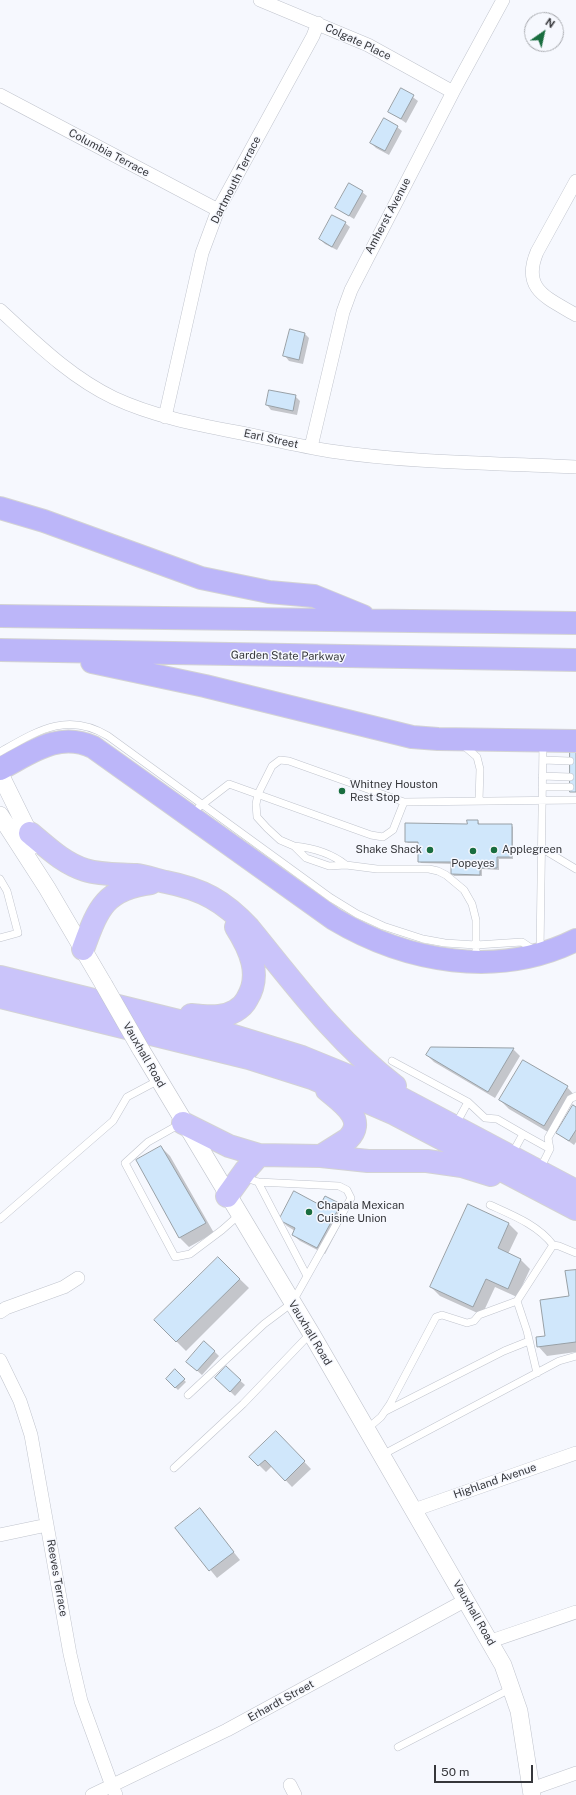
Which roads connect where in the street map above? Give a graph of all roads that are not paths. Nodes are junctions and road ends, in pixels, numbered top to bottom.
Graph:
1 (260, 0) edge
2 (503, 0) edge
3 (318, 23) junction
4 (453, 92) junction
5 (0, 95) edge
6 (576, 180) edge
7 (218, 210) junction
8 (0, 310) edge
9 (576, 315) edge
10 (165, 417) junction
11 (311, 447) junction
12 (576, 467) edge
13 (0, 508) edge
14 (0, 616) edge
15 (375, 620) junction
16 (576, 623) edge
17 (0, 650) edge
18 (40, 651) junction
19 (576, 660) edge
20 (455, 739) junction
21 (545, 751) junction
22 (573, 751) edge
23 (0, 752) edge
24 (0, 769) edge
25 (0, 774) edge
26 (542, 776) junction
27 (570, 777) dead end
28 (542, 787) junction
29 (570, 787) dead end
30 (258, 794) junction
31 (479, 800) junction
32 (542, 800) junction
33 (576, 800) edge
34 (404, 802) junction
35 (192, 807) junction
36 (0, 815) edge
37 (30, 833) junction
38 (294, 846) junction
39 (541, 848) junction
40 (346, 865) junction
41 (576, 869) edge
42 (0, 880) edge
43 (166, 882) junction
44 (47, 888) junction
45 (211, 897) junction
46 (0, 938) edge
47 (576, 940) edge
48 (83, 949) junction
49 (476, 953) junction
50 (540, 954) junction
51 (0, 977) edge
52 (0, 997) edge
53 (136, 1010) junction
54 (392, 1061) dead end
55 (312, 1078) junction
56 (159, 1080) junction
57 (576, 1096) edge
58 (468, 1102) junction
59 (431, 1113) junction
60 (183, 1123) junction
61 (455, 1126) junction
62 (523, 1134) junction
63 (550, 1149) junction
64 (258, 1155) junction
65 (321, 1156) junction
66 (511, 1156) junction
67 (249, 1179) junction
68 (538, 1180) junction
69 (574, 1186) edge
70 (227, 1196) junction
71 (490, 1205) dead end
72 (576, 1209) edge
73 (239, 1215) junction
74 (0, 1219) edge
75 (553, 1245) junction
76 (576, 1253) edge
77 (308, 1276) junction
78 (78, 1278) dead end
79 (517, 1301) junction
80 (292, 1303) junction
81 (0, 1312) edge
82 (311, 1333) junction
83 (530, 1341) junction
84 (576, 1356) edge
85 (0, 1360) edge
86 (538, 1373) junction
87 (188, 1395) dead end
88 (386, 1412) junction
89 (367, 1429) junction
90 (576, 1453) edge
91 (382, 1455) junction
92 (174, 1468) dead end
93 (414, 1510) junction
94 (48, 1525) junction
95 (0, 1535) edge
96 (466, 1600) junction
97 (576, 1612) edge
98 (491, 1641) junction
99 (512, 1688) junction
100 (398, 1746) dead end
101 (576, 1773) edge
102 (114, 1791) edge
103 (532, 1792) edge
104 (92, 1795) edge

1 - 3 street, Colgate Place
2 - 4 street, Amherst Avenue
3 - 4 street, Colgate Place
3 - 7 street, Dartmouth Terrace
4 - 11 street, Amherst Avenue
5 - 7 street, Columbia Terrace
6 - 9 street
7 - 10 street, Dartmouth Terrace
8 - 10 street, Earl Street
10 - 11 street, Earl Street
11 - 12 street, Earl Street
13 - 15 highway
14 - 15 highway
15 - 16 highway
17 - 18 highway, Garden State Parkway
18 - 19 highway, Garden State Parkway
18 - 20 highway
20 - 21 highway
20 - 31 lane
21 - 22 highway
21 - 26 lane
23 - 35 lane
24 - 35 highway
25 - 37 street, Vauxhall Road
26 - 27 lane
26 - 28 lane
28 - 29 lane
28 - 32 lane
30 - 34 lane
30 - 34 lane
30 - 35 lane
30 - 38 lane
31 - 32 lane
31 - 34 lane
32 - 33 lane
32 - 39 lane
35 - 49 highway
36 - 44 street, Vauxhall Road
37 - 43 highway
37 - 44 street, Vauxhall Road
38 - 40 lane
38 - 40 lane
39 - 41 lane
39 - 50 lane
40 - 49 lane
42 - 46 lane
43 - 45 highway
43 - 48 highway
44 - 48 street, Vauxhall Road
45 - 53 highway
45 - 59 highway
47 - 50 highway
48 - 56 street, Vauxhall Road, bridge
49 - 50 highway
51 - 53 highway
52 - 55 highway
53 - 59 highway
54 - 58 lane
55 - 65 highway
55 - 68 highway
56 - 60 street, Vauxhall Road
56 - 74 lane
57 - 63 lane
58 - 61 lane
58 - 62 lane
59 - 61 highway
60 - 64 highway
60 - 70 street, Vauxhall Road
60 - 73 lane
61 - 66 highway
62 - 63 lane
62 - 66 lane
63 - 68 lane
64 - 65 highway
64 - 67 highway
65 - 68 highway
66 - 68 highway
67 - 70 highway
67 - 77 lane
67 - 77 lane
68 - 69 highway
68 - 72 highway
70 - 73 street, Vauxhall Road
71 - 75 lane
73 - 80 street, Vauxhall Road
75 - 76 lane
75 - 79 lane
77 - 80 lane
78 - 81 street
79 - 83 lane
79 - 88 lane
80 - 82 street, Vauxhall Road
80 - 87 lane
82 - 89 street, Vauxhall Road
82 - 92 lane
83 - 86 lane
83 - 88 lane
84 - 86 lane
85 - 94 street, Reeves Terrace
86 - 91 lane
88 - 89 lane
89 - 91 street, Vauxhall Road
90 - 93 street, Highland Avenue
91 - 93 street, Vauxhall Road
93 - 96 street, Vauxhall Road
94 - 95 street
94 - 102 street, Reeves Terrace
96 - 98 street, Vauxhall Road
96 - 102 street, Erhardt Street
97 - 98 street
98 - 99 street, Vauxhall Road
99 - 100 lane
99 - 103 street, Vauxhall Road
101 - 103 street
102 - 104 street, Erhardt Street

